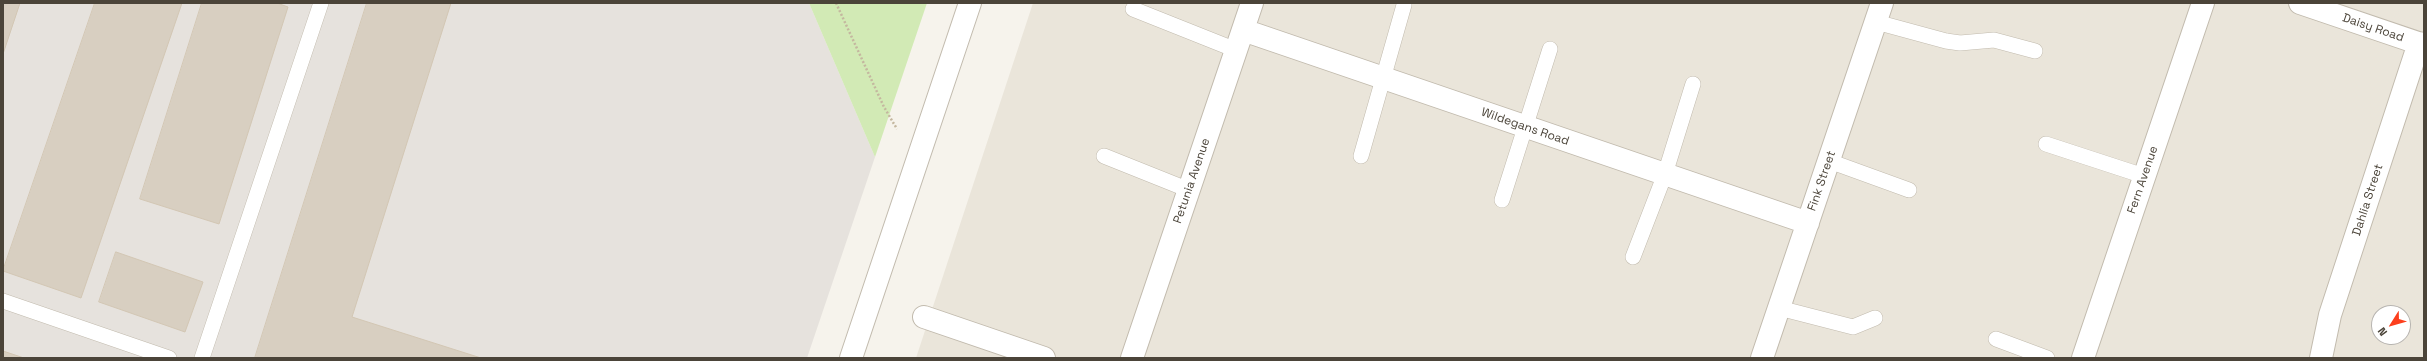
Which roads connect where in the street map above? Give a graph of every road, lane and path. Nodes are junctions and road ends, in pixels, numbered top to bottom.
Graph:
1 (321, 3) edge
2 (836, 3) edge
3 (970, 3) edge
4 (1252, 3) edge
5 (2203, 3) edge
6 (2300, 3) edge
7 (1404, 6) dead end
8 (1133, 9) dead end
9 (1879, 12) edge
10 (1242, 30) junction
11 (2422, 44) edge
12 (1550, 49) dead end
13 (1236, 50) junction
14 (2035, 51) dead end
15 (1382, 78) junction
16 (1693, 84) dead end
17 (1524, 126) junction
18 (2046, 144) dead end
19 (1104, 156) dead end
20 (1361, 156) dead end
21 (1829, 161) junction
22 (917, 162) junction
23 (1665, 174) junction
24 (2144, 176) junction
25 (1189, 190) junction
26 (1909, 190) dead end
27 (1502, 200) dead end
28 (1808, 223) junction
29 (1633, 257) dead end
30 (3, 301) edge
31 (1779, 308) junction
32 (924, 317) dead end
33 (1875, 318) dead end
34 (1996, 339) dead end
35 (2320, 356) edge
36 (170, 358) edge
37 (202, 358) edge
38 (852, 358) edge
39 (1044, 358) edge
40 (1132, 358) edge
41 (1762, 358) edge
42 (2047, 358) edge
43 (2083, 358) edge

1 - 37 lane
2 - 22 path
3 - 22 street
4 - 10 street, Petunia Avenue
5 - 24 street, Fern Avenue
6 - 11 street, Daisy Road
7 - 15 lane
8 - 13 lane
9 - 14 lane
9 - 21 street, Fink Street
10 - 13 street, Petunia Avenue
10 - 15 street, Wildegans Road
11 - 35 street, Dahlia Street
12 - 17 lane
13 - 25 street, Petunia Avenue
15 - 17 street, Wildegans Road
15 - 20 lane
16 - 23 lane
17 - 23 street, Wildegans Road
17 - 27 lane
18 - 24 lane
19 - 25 lane
21 - 26 lane
21 - 28 street, Fink Street
22 - 38 street
23 - 28 street, Wildegans Road
23 - 29 lane
24 - 43 street, Fern Avenue
25 - 40 street, Petunia Avenue
28 - 31 street, Fink Street
30 - 36 lane
31 - 33 lane
31 - 41 street, Fink Street
32 - 39 street
34 - 42 lane

